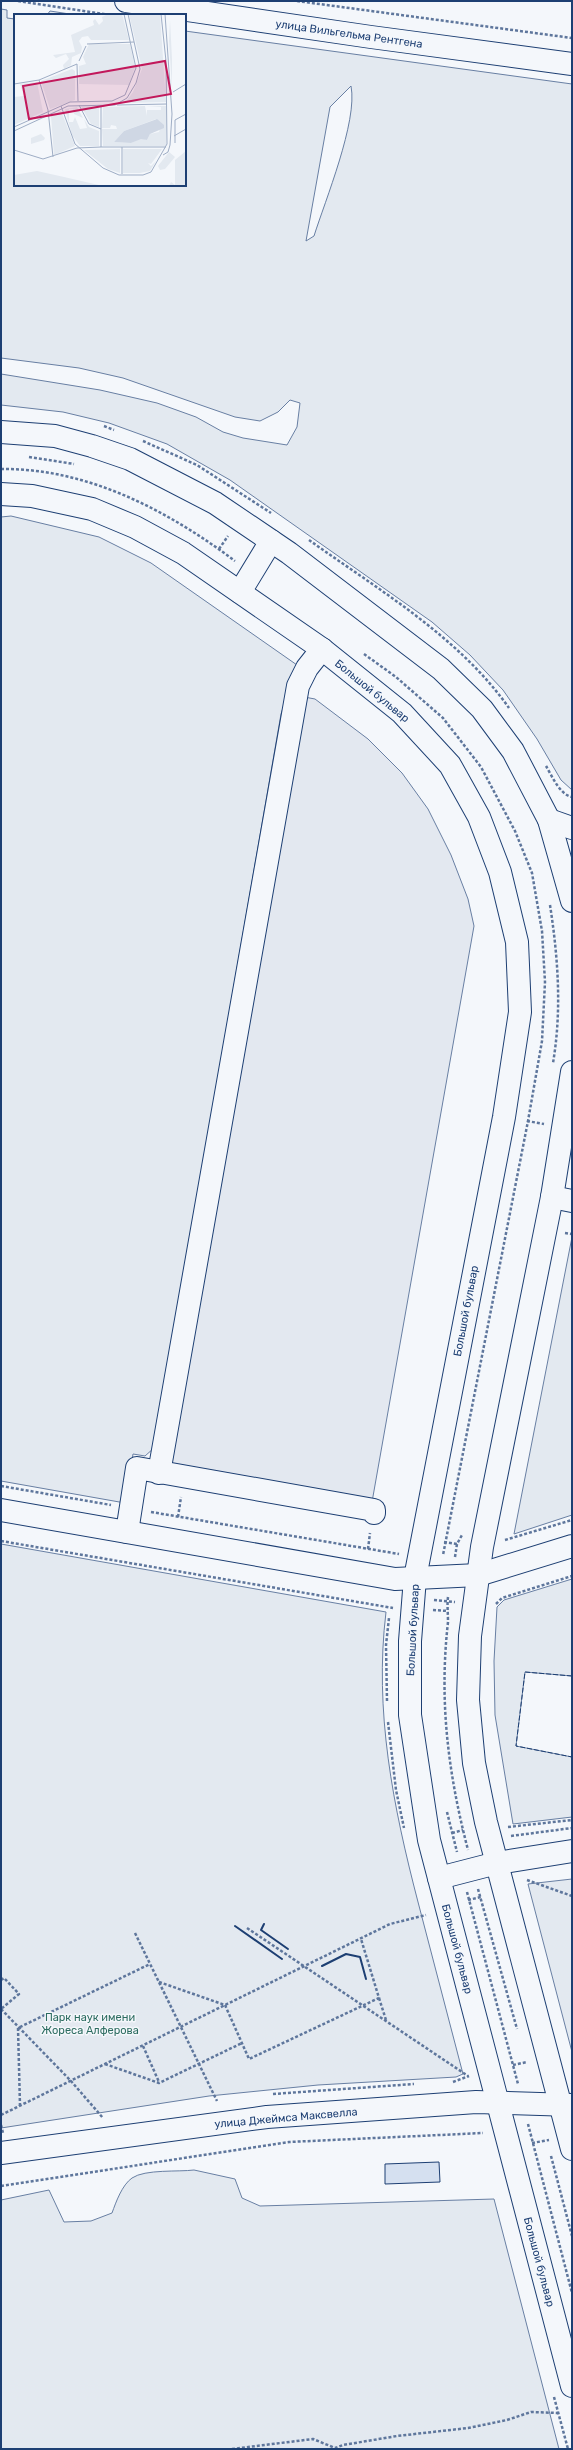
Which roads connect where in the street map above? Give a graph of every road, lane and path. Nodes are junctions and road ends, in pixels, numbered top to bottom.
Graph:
1 (18, 1) edge
2 (126, 1) edge
3 (297, 1) edge
4 (104, 14) edge
5 (572, 38) edge
6 (572, 64) edge
7 (1, 432) edge
8 (27, 456) dead end
9 (76, 465) dead end
10 (1, 469) edge
11 (1, 494) edge
12 (221, 533) dead end
13 (271, 541) junction
14 (234, 542) dead end
15 (252, 572) junction
16 (240, 592) junction
17 (322, 649) junction
18 (357, 649) dead end
19 (549, 820) junction
20 (572, 828) edge
21 (549, 900) dead end
22 (572, 901) edge
23 (562, 1070) edge
24 (543, 1115) dead end
25 (504, 1117) junction
26 (528, 1121) junction
27 (541, 1123) junction
28 (564, 1127) junction
29 (540, 1130) dead end
30 (562, 1199) edge
31 (565, 1232) dead end
32 (572, 1234) edge
33 (158, 1473) junction
34 (1, 1486) edge
35 (131, 1509) junction
36 (179, 1509) dead end
37 (1, 1510) edge
38 (374, 1513) dead end
39 (178, 1517) junction
40 (572, 1520) edge
41 (463, 1528) dead end
42 (127, 1532) junction
43 (422, 1538) junction
44 (369, 1540) dead end
45 (1, 1541) edge
46 (446, 1542) junction
47 (457, 1544) junction
48 (572, 1546) edge
49 (482, 1547) junction
50 (400, 1548) dead end
51 (368, 1549) junction
52 (399, 1554) junction
53 (478, 1576) junction
54 (572, 1576) edge
55 (446, 1578) junction
56 (405, 1579) junction
57 (390, 1608) junction
58 (412, 1609) junction
59 (435, 1610) junction
60 (449, 1611) junction
61 (473, 1613) junction
62 (434, 1618) dead end
63 (387, 1703) dead end
64 (388, 1718) dead end
65 (447, 1810) dead end
66 (572, 1820) edge
67 (486, 1822) junction
68 (508, 1827) junction
69 (572, 1828) edge
70 (462, 1830) junction
71 (405, 1832) dead end
72 (453, 1833) junction
73 (510, 1836) junction
74 (429, 1840) junction
75 (572, 1851) edge
76 (507, 1861) junction
77 (468, 1871) junction
78 (439, 1878) junction
79 (503, 1891) junction
80 (572, 1896) edge
81 (480, 1897) junction
82 (469, 1900) junction
83 (436, 1911) junction
84 (427, 1919) dead end
85 (247, 1928) dead end
86 (135, 1933) dead end
87 (361, 1939) junction
88 (150, 1964) junction
89 (304, 1967) junction
90 (1, 1980) edge
91 (159, 1982) junction
92 (379, 1998) junction
93 (226, 2005) junction
94 (363, 2006) junction
95 (1, 2009) edge
96 (386, 2020) junction
97 (181, 2027) junction
98 (18, 2028) junction
99 (518, 2032) dead end
100 (242, 2044) junction
101 (143, 2046) junction
102 (524, 2055) dead end
103 (548, 2057) junction
104 (526, 2062) junction
105 (105, 2064) junction
106 (199, 2064) junction
107 (513, 2065) junction
108 (467, 2069) dead end
109 (528, 2070) dead end
110 (490, 2071) junction
111 (469, 2076) junction
112 (71, 2081) junction
113 (159, 2083) junction
114 (520, 2091) dead end
115 (218, 2101) dead end
116 (498, 2104) junction
117 (567, 2105) edge
118 (20, 2106) junction
119 (1, 2115) edge
120 (104, 2119) dead end
121 (528, 2121) dead end
122 (1, 2125) edge
123 (483, 2133) dead end
124 (545, 2135) dead end
125 (2, 2143) edge
126 (548, 2147) dead end
127 (572, 2149) edge
128 (550, 2153) dead end
129 (1, 2186) edge
130 (572, 2236) edge
131 (572, 2294) edge
132 (572, 2386) edge
133 (558, 2413) dead end
134 (232, 2449) edge

1 - 4 path
2 - 6 street, улица Вильгельма Рентгена
3 - 5 path
7 - 13 street
8 - 9 path
10 - 15 path
11 - 16 street, Большой бульвар
12 - 14 path
13 - 15 street
13 - 19 street
15 - 16 street
16 - 17 street, Большой бульвар
17 - 25 street, Большой бульвар
17 - 33 street
18 - 26 path
19 - 20 street
19 - 22 street
21 - 23 path
23 - 28 street
24 - 27 path
25 - 26 path
25 - 43 street, Большой бульвар
26 - 27 path
26 - 46 path
27 - 28 path
27 - 29 path
28 - 30 street
30 - 49 street
31 - 32 path
33 - 35 street
33 - 38 street
34 - 35 path
35 - 39 path
35 - 42 street
36 - 39 path
37 - 42 street
39 - 51 path
40 - 49 path
41 - 47 path
42 - 56 street
43 - 46 path
43 - 56 street, Большой бульвар
44 - 51 path
45 - 57 path
46 - 47 path
46 - 55 path
47 - 49 path
47 - 55 path
48 - 53 street
49 - 53 street
50 - 52 path
51 - 52 path
52 - 56 path
53 - 55 street
53 - 61 street
54 - 61 path
55 - 56 street
55 - 59 path
55 - 60 path
56 - 57 path
56 - 58 street, Большой бульвар
57 - 58 path
57 - 63 path
58 - 59 path
58 - 74 street, Большой бульвар
59 - 60 path
59 - 62 path
60 - 61 path
60 - 70 path
61 - 67 street
64 - 71 path
65 - 72 path
66 - 68 path
67 - 68 path
67 - 70 path
67 - 76 street
68 - 73 path
69 - 73 path
70 - 72 path
70 - 77 path
72 - 74 path
72 - 77 path
73 - 76 path
74 - 78 street, Большой бульвар
75 - 76 street
76 - 77 street
76 - 79 street
76 - 80 path
77 - 78 street
77 - 81 path
77 - 82 path
78 - 83 street, Большой бульвар
79 - 81 path
79 - 103 street
81 - 82 path
81 - 99 path
82 - 83 path
82 - 107 path
83 - 84 path
83 - 87 path
83 - 110 street, Большой бульвар
85 - 89 path
86 - 88 path
87 - 89 path
87 - 92 path
88 - 91 path
88 - 98 path
89 - 93 path
89 - 94 path
90 - 95 path
91 - 93 path
91 - 97 path
92 - 94 path
92 - 96 path
93 - 97 path
93 - 100 path
94 - 96 path
94 - 100 path
95 - 98 path
96 - 111 path
97 - 101 path
97 - 106 path
98 - 112 path
98 - 118 path
100 - 106 path
101 - 105 path
101 - 113 path
102 - 104 path
103 - 104 path
103 - 117 street
104 - 107 path
104 - 109 path
105 - 112 path
105 - 113 path
106 - 113 path
106 - 115 path
107 - 110 path
107 - 114 path
108 - 111 path
110 - 111 path
110 - 116 street, Большой бульвар
112 - 118 path
112 - 120 path
116 - 117 street, улица Джеймса Максвелла
116 - 125 street, улица Джеймса Максвелла
116 - 132 street, Большой бульвар
117 - 127 street
118 - 119 path
121 - 131 path
122 - 125 path
123 - 129 path
124 - 126 path
128 - 130 path
133 - 134 path

